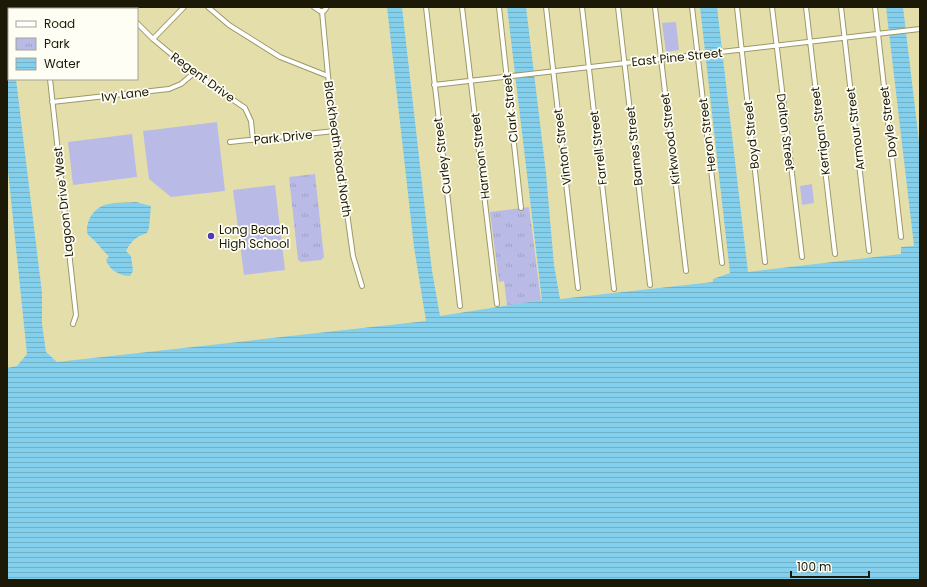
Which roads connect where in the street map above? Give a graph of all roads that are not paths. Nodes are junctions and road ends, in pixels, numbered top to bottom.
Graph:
1 (184, 7) edge
2 (208, 7) edge
3 (314, 7) edge
4 (327, 7) edge
5 (426, 7) edge
6 (462, 7) edge
7 (499, 7) edge
8 (546, 7) edge
9 (582, 7) edge
10 (618, 7) edge
11 (655, 7) edge
12 (692, 7) edge
13 (737, 7) edge
14 (772, 7) edge
15 (806, 7) edge
16 (841, 7) edge
17 (875, 7) edge
18 (322, 11) junction
19 (138, 24) edge
20 (920, 29) edge
21 (878, 34) junction
22 (845, 38) junction
23 (154, 39) junction
24 (810, 42) junction
25 (776, 46) junction
26 (741, 50) junction
27 (700, 54) junction
28 (661, 59) junction
29 (625, 63) junction
30 (589, 67) junction
31 (553, 71) junction
32 (194, 73) junction
33 (328, 76) junction
34 (507, 76) junction
35 (50, 80) edge
36 (470, 80) junction
37 (434, 85) junction
38 (52, 102) junction
39 (335, 131) junction
40 (253, 140) junction
41 (230, 142) dead end
42 (521, 208) dead end
43 (902, 237) dead end
44 (869, 251) dead end
45 (835, 254) dead end
46 (802, 258) dead end
47 (765, 262) dead end
48 (722, 263) dead end
49 (686, 271) dead end
50 (650, 285) dead end
51 (362, 286) dead end
52 (578, 288) dead end
53 (614, 289) dead end
54 (497, 304) dead end
55 (460, 306) dead end
56 (73, 324) dead end

1 - 23 street
2 - 33 street
3 - 18 street
4 - 18 street
5 - 37 street, Curley Street
6 - 36 street, Harmon Street
7 - 34 street, Clark Street
8 - 31 street, Vinton Street
9 - 30 street, Farrell Street
10 - 29 street, Barnes Street
11 - 28 street, Kirkwood Street
12 - 27 street, Heron Street
13 - 26 street, Boyd Street
14 - 25 street, Dalton Street
15 - 24 street, Kerrigan Street
16 - 22 street, Armour Street
17 - 21 street, Doyle Street
18 - 33 street, Blackheath Road North
19 - 23 street, Regent Drive
20 - 21 street, East Pine Street
21 - 22 street, East Pine Street
21 - 43 street, Doyle Street
22 - 24 street, East Pine Street
22 - 44 street, Armour Street
23 - 32 street, Regent Drive
24 - 25 street, East Pine Street
24 - 45 street, Kerrigan Street
25 - 26 street, East Pine Street
25 - 46 street, Dalton Street
26 - 27 street, East Pine Street
26 - 47 street, Boyd Street
27 - 28 street, East Pine Street
27 - 48 street, Heron Street
28 - 29 street, East Pine Street
28 - 49 street, Kirkwood Street
29 - 30 street, East Pine Street
29 - 50 street, Barnes Street
30 - 31 street, East Pine Street
30 - 53 street, Farrell Street
31 - 34 street, East Pine Street
31 - 52 street, Vinton Street
32 - 38 street, Ivy Lane
32 - 40 street, Regent Drive
33 - 39 street, Blackheath Road North
34 - 36 street, East Pine Street
34 - 42 street, Clark Street
35 - 38 street, Lagoon Drive West
36 - 37 street, East Pine Street
36 - 54 street, Harmon Street
37 - 55 street, Curley Street
38 - 56 street, Lagoon Drive West
39 - 40 street, Park Drive
39 - 51 street, Blackheath Road North
40 - 41 street, Park Drive

